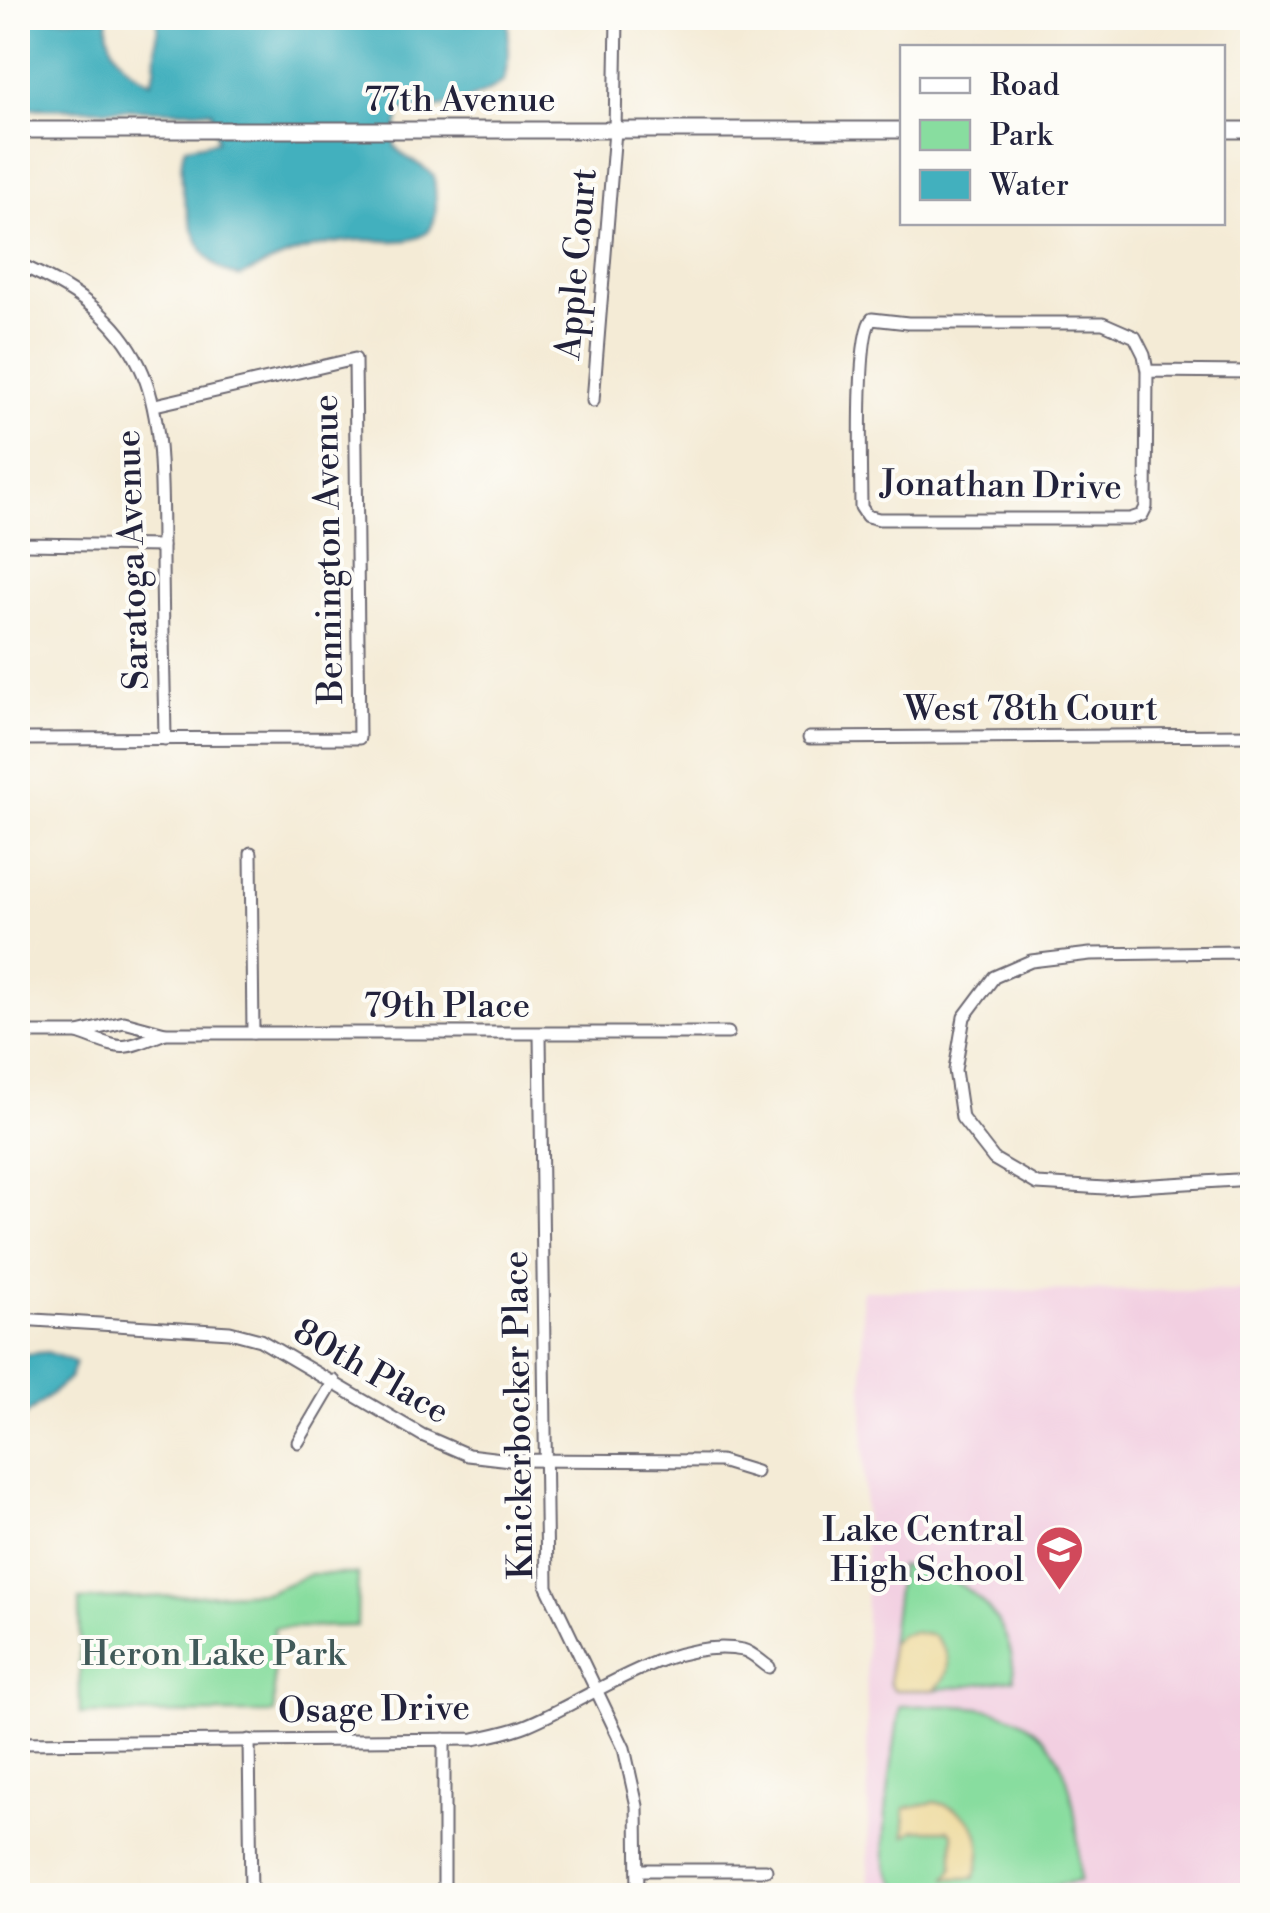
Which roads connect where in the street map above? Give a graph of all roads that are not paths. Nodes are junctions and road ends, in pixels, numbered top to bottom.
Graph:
1 (616, 18) edge
2 (18, 130) edge
3 (900, 130) edge
4 (1225, 130) edge
5 (1252, 130) edge
6 (616, 131) junction
7 (18, 264) edge
8 (1147, 371) junction
9 (1252, 372) edge
10 (593, 401) dead end
11 (155, 405) junction
12 (18, 542) edge
13 (162, 546) junction
14 (1252, 735) edge
15 (809, 738) dead end
16 (18, 739) edge
17 (165, 739) junction
18 (252, 853) dead end
19 (1252, 955) edge
20 (18, 1033) edge
21 (78, 1033) junction
22 (165, 1033) junction
23 (254, 1033) junction
24 (728, 1033) dead end
25 (540, 1034) junction
26 (1252, 1178) edge
27 (18, 1319) edge
28 (334, 1382) junction
29 (298, 1442) dead end
30 (545, 1460) junction
31 (756, 1472) dead end
32 (769, 1667) dead end
33 (596, 1690) junction
34 (444, 1739) junction
35 (249, 1740) junction
36 (18, 1743) edge
37 (638, 1870) junction
38 (766, 1870) dead end
39 (250, 1896) edge
40 (444, 1896) edge
41 (638, 1896) edge

1 - 6 street, Apple Court
2 - 6 street, 77th Avenue
3 - 6 street, 77th Avenue
4 - 5 street
6 - 10 street, Apple Court
7 - 11 street, Saratoga Avenue
8 - 8 street, Jonathan Drive
8 - 9 street
11 - 13 street, Saratoga Avenue
11 - 17 street, Bennington Avenue
12 - 13 street
13 - 17 street, Saratoga Avenue
14 - 15 street, West 78th Court
16 - 17 street
18 - 23 street
19 - 26 street
20 - 21 street, 79th Place
21 - 22 street, 79th Place
21 - 22 street, 79th Place
22 - 23 street, 79th Place
23 - 25 street, 79th Place
24 - 25 street, 79th Place
25 - 30 street, Knickerbocker Place
27 - 28 street, 80th Place
28 - 29 street
28 - 30 street, 80th Place
30 - 31 street, 80th Place
30 - 33 street, Knickerbocker Place
32 - 33 street, Osage Drive
33 - 34 street, Osage Drive
33 - 37 street, Knickerbocker Place
34 - 35 street, Osage Drive
34 - 40 street
35 - 36 street, Osage Drive
35 - 39 street
37 - 38 street
37 - 41 street, Knickerbocker Place

